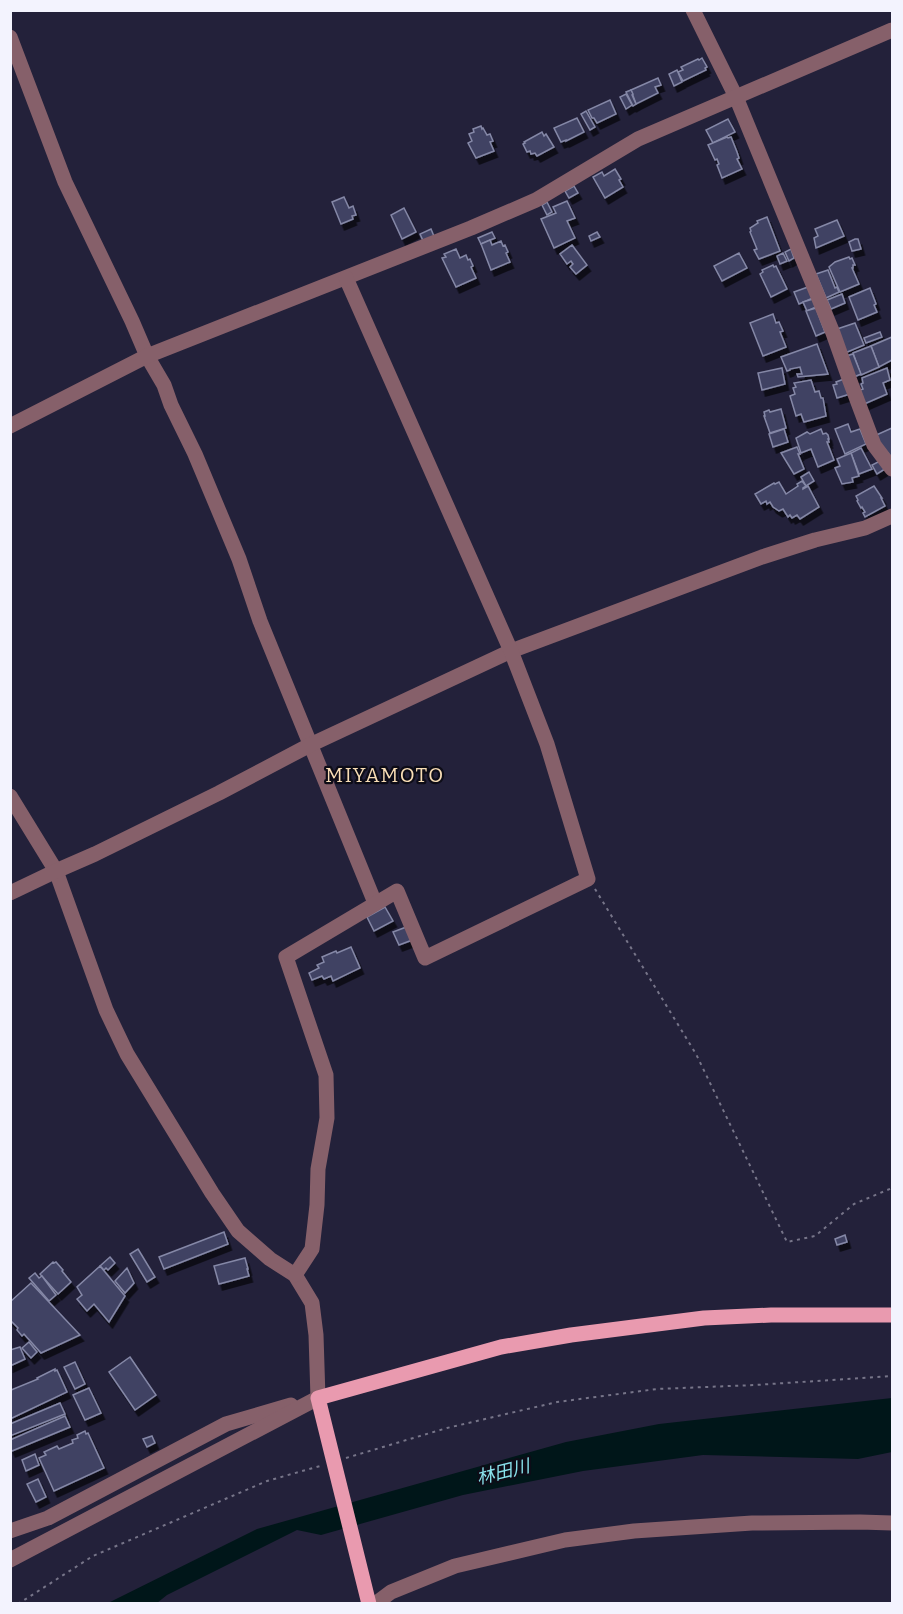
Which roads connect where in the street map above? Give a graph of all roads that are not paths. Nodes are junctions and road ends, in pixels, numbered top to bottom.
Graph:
1 (693, 10) edge
2 (892, 30) edge
3 (10, 37) edge
4 (736, 97) junction
5 (346, 278) junction
6 (147, 356) junction
7 (10, 426) edge
8 (892, 469) edge
9 (892, 516) edge
10 (511, 651) junction
11 (310, 745) junction
12 (10, 796) edge
13 (56, 871) junction
14 (10, 894) edge
15 (375, 903) junction
16 (295, 1275) junction
17 (892, 1315) edge
18 (318, 1398) junction
19 (892, 1523) edge
20 (10, 1531) edge
21 (10, 1560) edge
22 (369, 1604) edge
23 (375, 1604) edge

1 - 4 street
2 - 4 street
3 - 6 street
4 - 5 street
4 - 8 street
5 - 6 street
5 - 10 street
6 - 7 street
6 - 11 street
9 - 10 street
10 - 11 street
10 - 15 street
11 - 13 street
11 - 15 street
12 - 13 street
13 - 14 street
13 - 16 street
15 - 16 street
16 - 18 street
17 - 18 main road
18 - 20 street
18 - 21 street
18 - 22 main road
19 - 23 street

